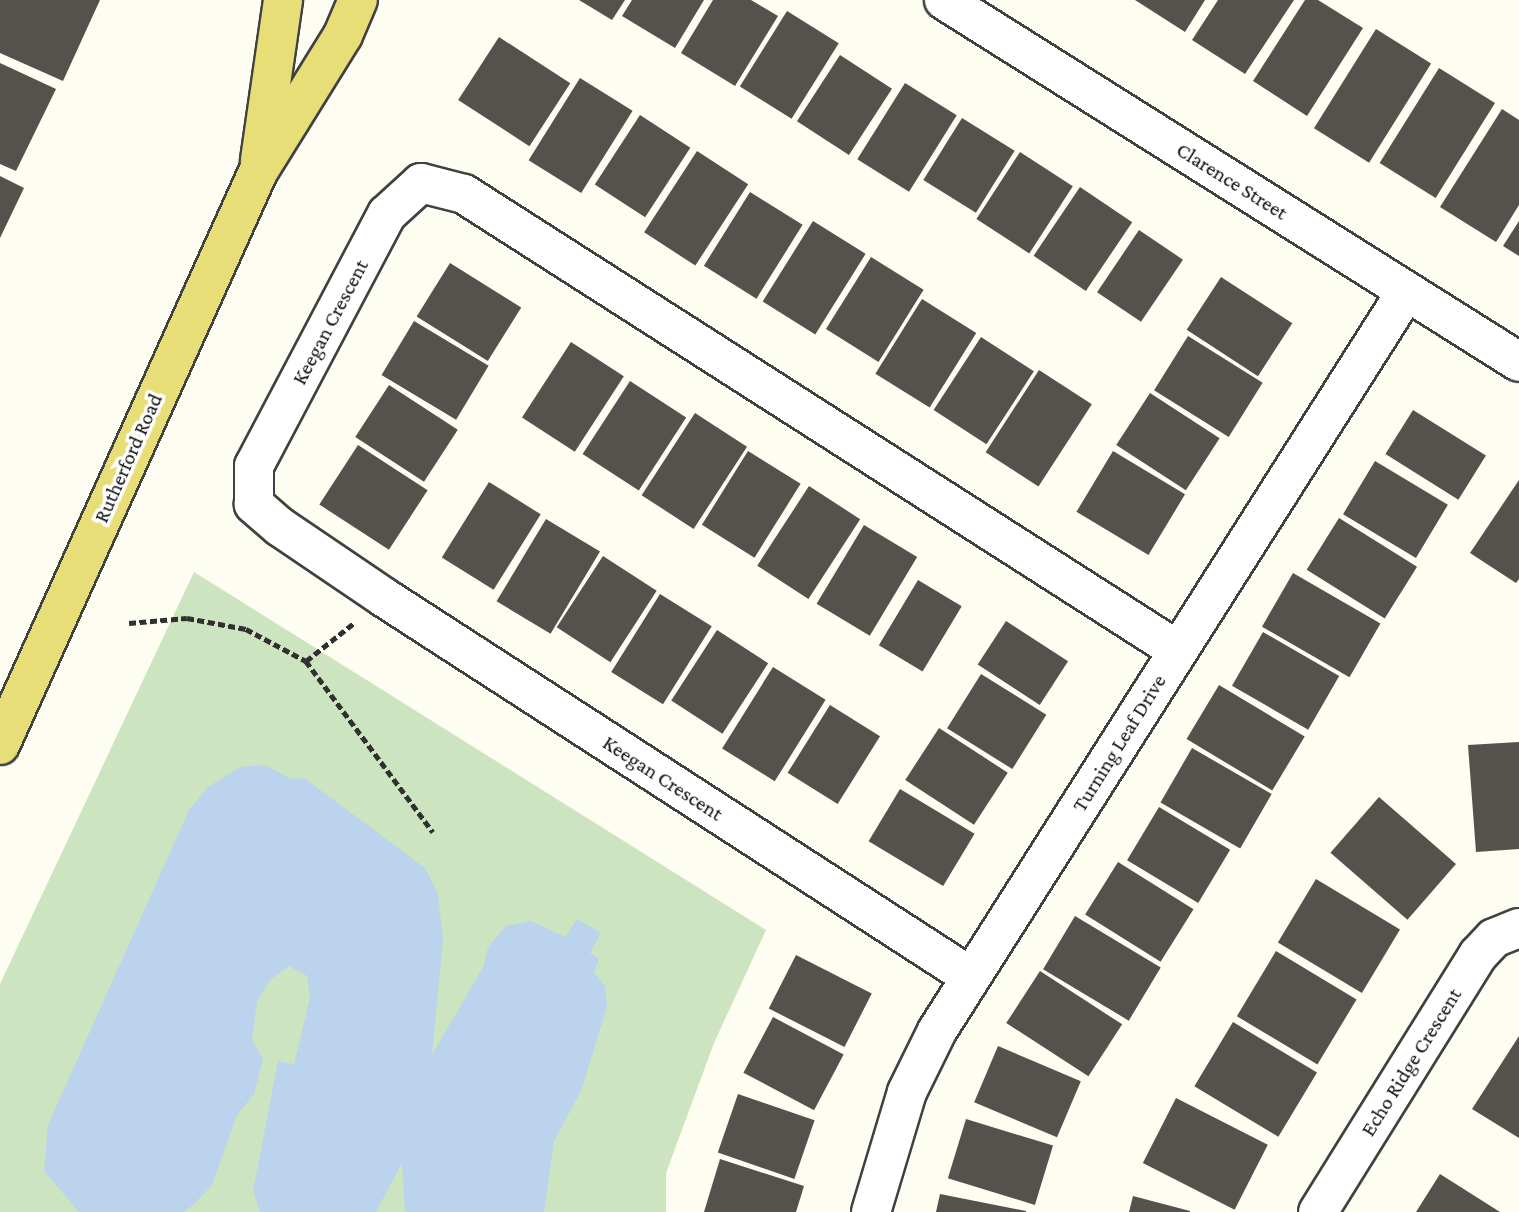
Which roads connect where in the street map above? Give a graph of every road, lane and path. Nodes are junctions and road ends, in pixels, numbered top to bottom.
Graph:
1 (283, 0) edge
2 (358, 0) edge
3 (944, 0) edge
4 (258, 172) junction
5 (1406, 292) junction
6 (1519, 362) edge
7 (385, 598) junction
8 (130, 623) dead end
9 (1177, 650) junction
10 (306, 661) junction
11 (0, 745) edge
12 (433, 831) dead end
13 (1519, 928) edge
14 (971, 977) junction
15 (871, 1212) edge
16 (1318, 1212) edge

1 - 4 main road, Rutherford Road
2 - 4 main road, Rutherford Road
3 - 5 street, Clarence Street
4 - 11 main road, Rutherford Road
5 - 6 street, Clarence Street
5 - 9 street, Turning Leaf Drive
7 - 9 street, Keegan Crescent
7 - 10 path
7 - 14 street, Keegan Crescent
8 - 10 path
9 - 14 street, Turning Leaf Drive
10 - 12 path
13 - 16 street, Echo Ridge Crescent
14 - 15 street, Turning Leaf Drive

